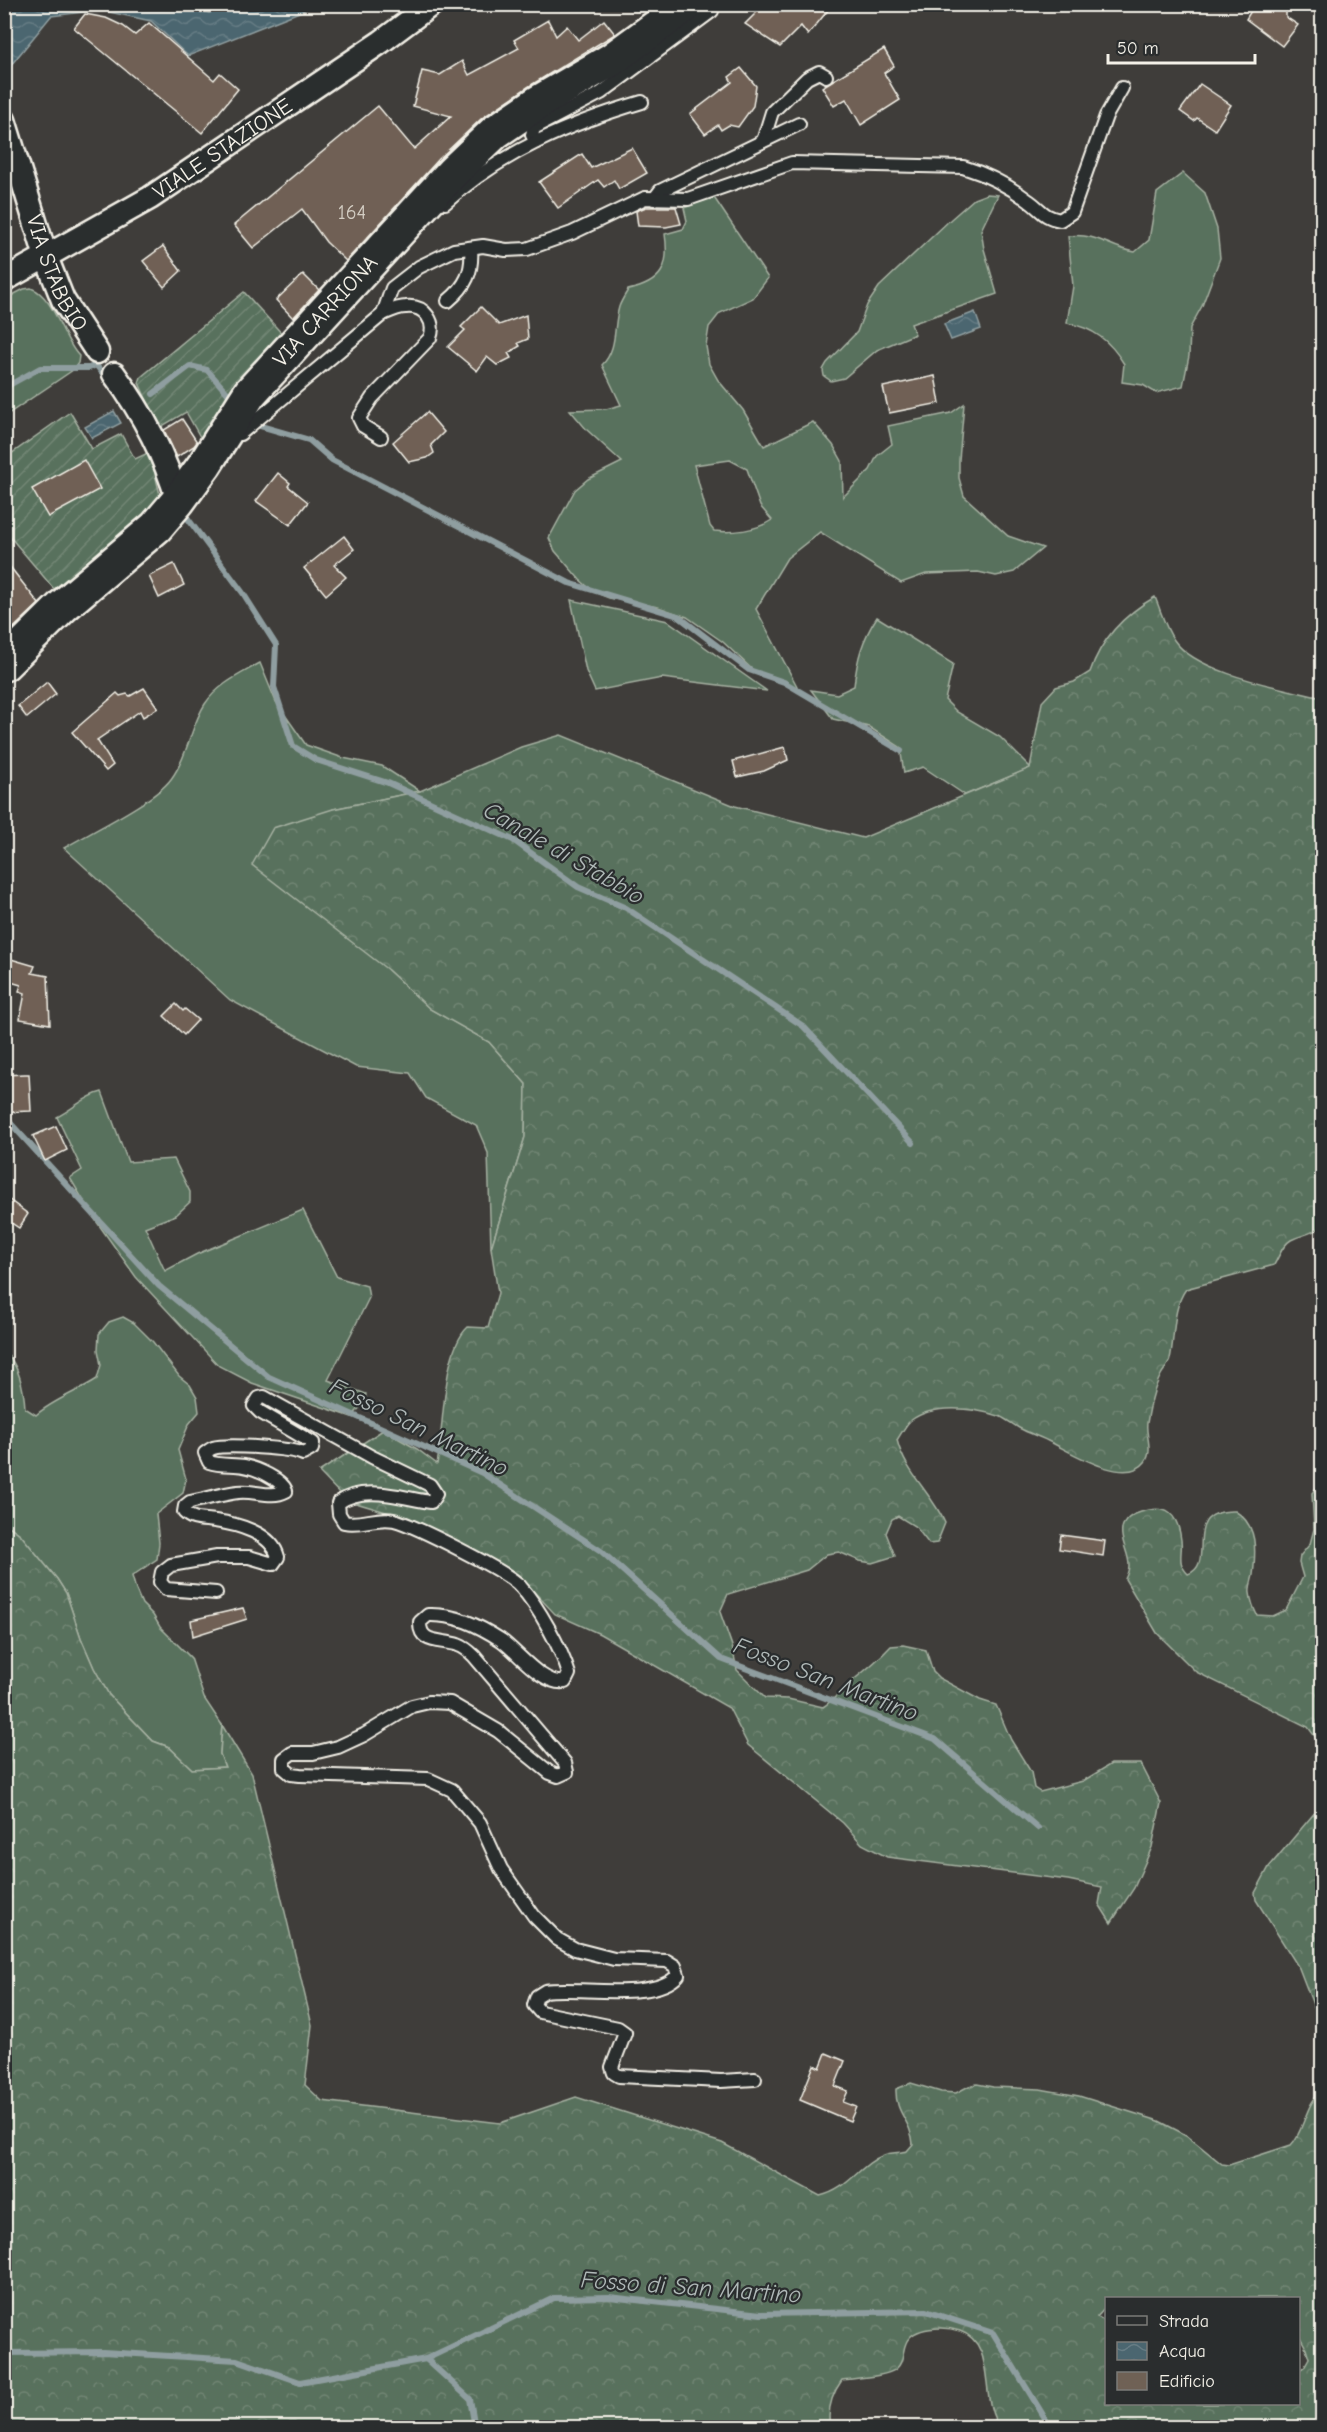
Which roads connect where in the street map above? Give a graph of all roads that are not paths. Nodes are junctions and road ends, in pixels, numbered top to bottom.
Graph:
1 (432, 4) edge
2 (700, 8) edge
3 (826, 76) dead end
4 (1122, 88) dead end
5 (642, 102) dead end
6 (4, 120) edge
7 (799, 124) dead end
8 (764, 141) junction
9 (536, 142) junction
10 (654, 199) junction
11 (437, 210) dead end
12 (424, 222) dead end
13 (471, 248) junction
14 (46, 257) junction
15 (362, 272) junction
16 (4, 280) edge
17 (448, 301) dead end
18 (383, 314) junction
19 (97, 352) dead end
20 (114, 374) dead end
21 (381, 437) dead end
22 (205, 464) junction
23 (178, 501) junction
24 (4, 664) edge
25 (216, 1593) dead end
26 (755, 2079) dead end

1 - 14 street, VIALE STAZIONE
2 - 9 lane
2 - 15 main road, VIA CARRIONA
3 - 8 lane
4 - 10 lane
5 - 9 lane
6 - 14 street, VIA STABBIO
7 - 8 lane
8 - 10 lane
9 - 11 lane
10 - 13 lane
12 - 15 lane
13 - 17 lane
13 - 18 lane
14 - 16 street, VIALE STAZIONE
14 - 19 street, VIA STABBIO
15 - 22 main road, VIA CARRIONA
18 - 21 lane
18 - 22 lane
20 - 23 street
22 - 23 main road, VIA CARRIONA
23 - 24 main road, VIA CARRIONA
25 - 26 lane

